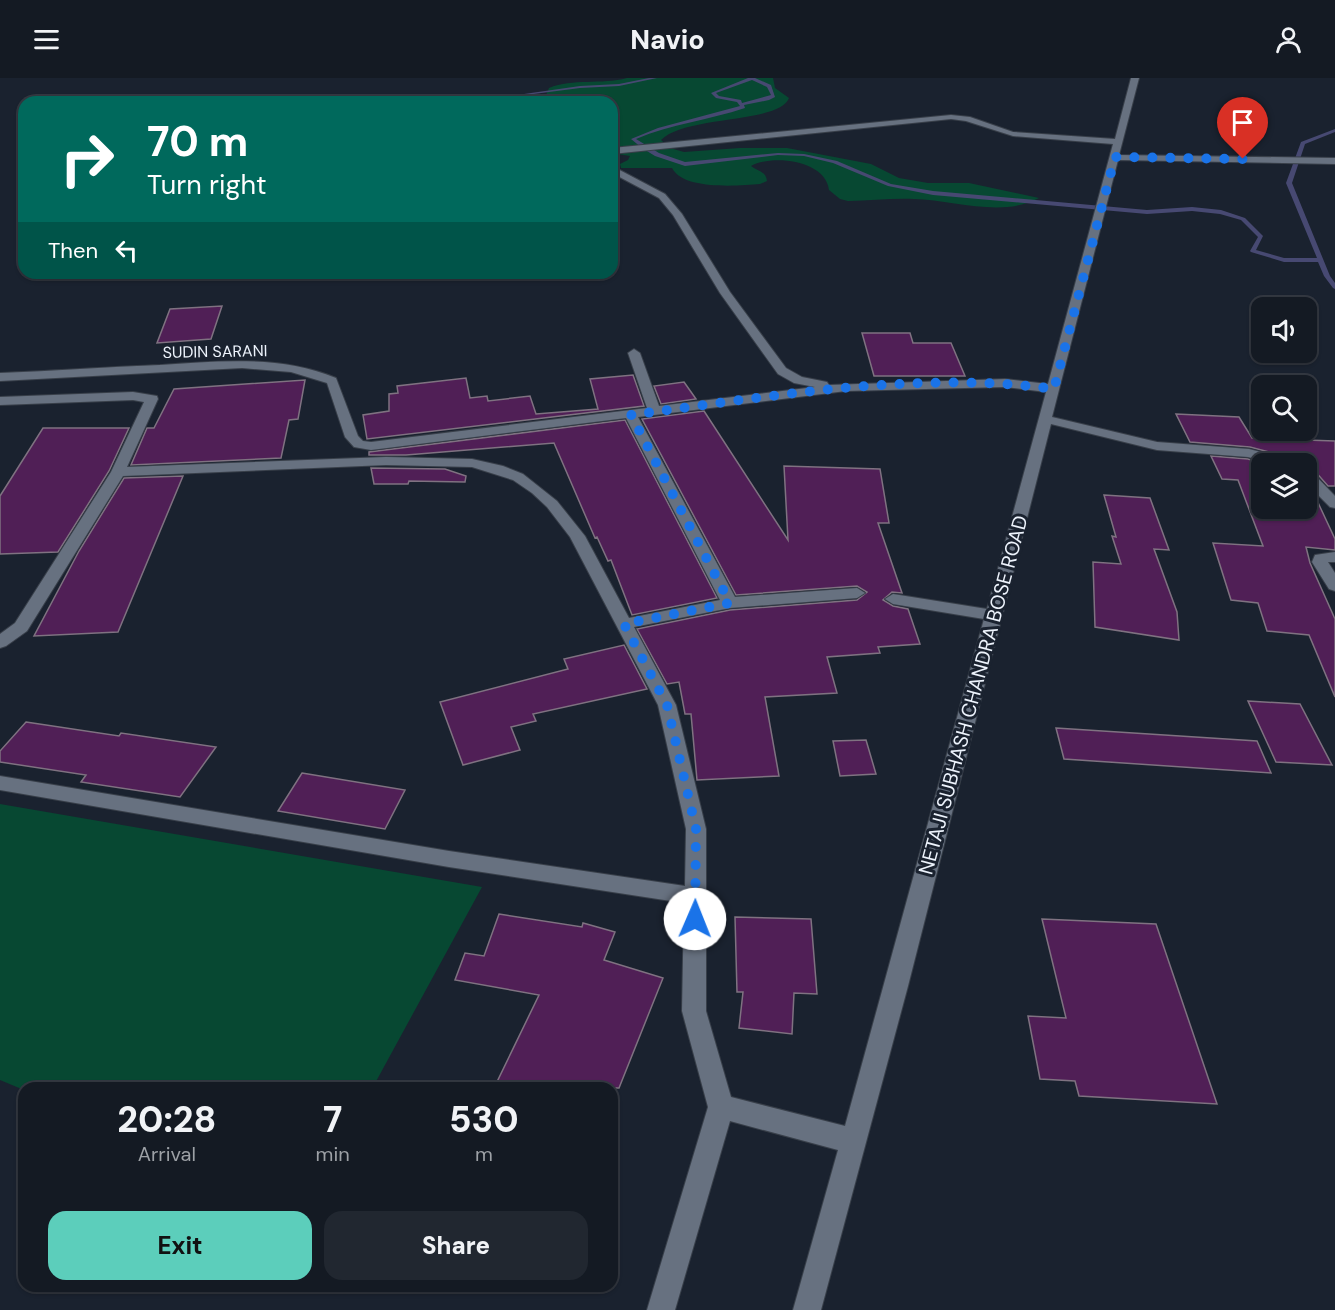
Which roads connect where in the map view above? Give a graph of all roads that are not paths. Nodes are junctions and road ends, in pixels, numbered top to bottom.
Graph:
1 (1135, 78) edge
2 (1119, 142) junction
3 (618, 151) edge
4 (1115, 157) junction
5 (1335, 161) edge
6 (618, 172) edge
7 (634, 353) dead end
8 (782, 371) junction
9 (0, 377) edge
10 (846, 387) junction
11 (1054, 389) junction
12 (797, 393) junction
13 (0, 401) edge
14 (655, 412) junction
15 (631, 415) junction
16 (1046, 419) junction
17 (1251, 454) edge
18 (118, 472) junction
19 (1317, 485) edge
20 (1335, 504) edge
21 (1335, 557) edge
22 (1335, 586) edge
23 (857, 593) dead end
24 (893, 599) dead end
25 (730, 603) junction
26 (994, 615) junction
27 (624, 624) junction
28 (21, 627) junction
29 (0, 628) edge
30 (0, 642) edge
31 (0, 783) edge
32 (695, 896) junction
33 (721, 1107) junction
34 (854, 1141) junction
35 (661, 1310) edge
36 (807, 1310) edge

1 - 2 street, NETAJI SUBHASH CHANDRA BOSE ROAD
2 - 3 street
2 - 4 street, NETAJI SUBHASH CHANDRA BOSE ROAD
4 - 5 street
4 - 11 street, NETAJI SUBHASH CHANDRA BOSE ROAD
6 - 8 street
7 - 14 street
8 - 10 street
8 - 12 street
9 - 15 street, SUDIN SARANI
10 - 11 street
10 - 12 street
11 - 16 street, NETAJI SUBHASH CHANDRA BOSE ROAD
12 - 14 street
13 - 18 street
14 - 15 street
15 - 25 street
16 - 17 street
16 - 26 street, NETAJI SUBHASH CHANDRA BOSE ROAD
18 - 27 street
18 - 28 street
19 - 20 street
21 - 22 street
23 - 25 street
24 - 26 street
25 - 27 street
26 - 34 street, NETAJI SUBHASH CHANDRA BOSE ROAD
27 - 32 street
28 - 29 street
28 - 30 street
31 - 32 street
32 - 33 street
33 - 34 street
33 - 35 street
34 - 36 street, NETAJI SUBHASH CHANDRA BOSE ROAD

